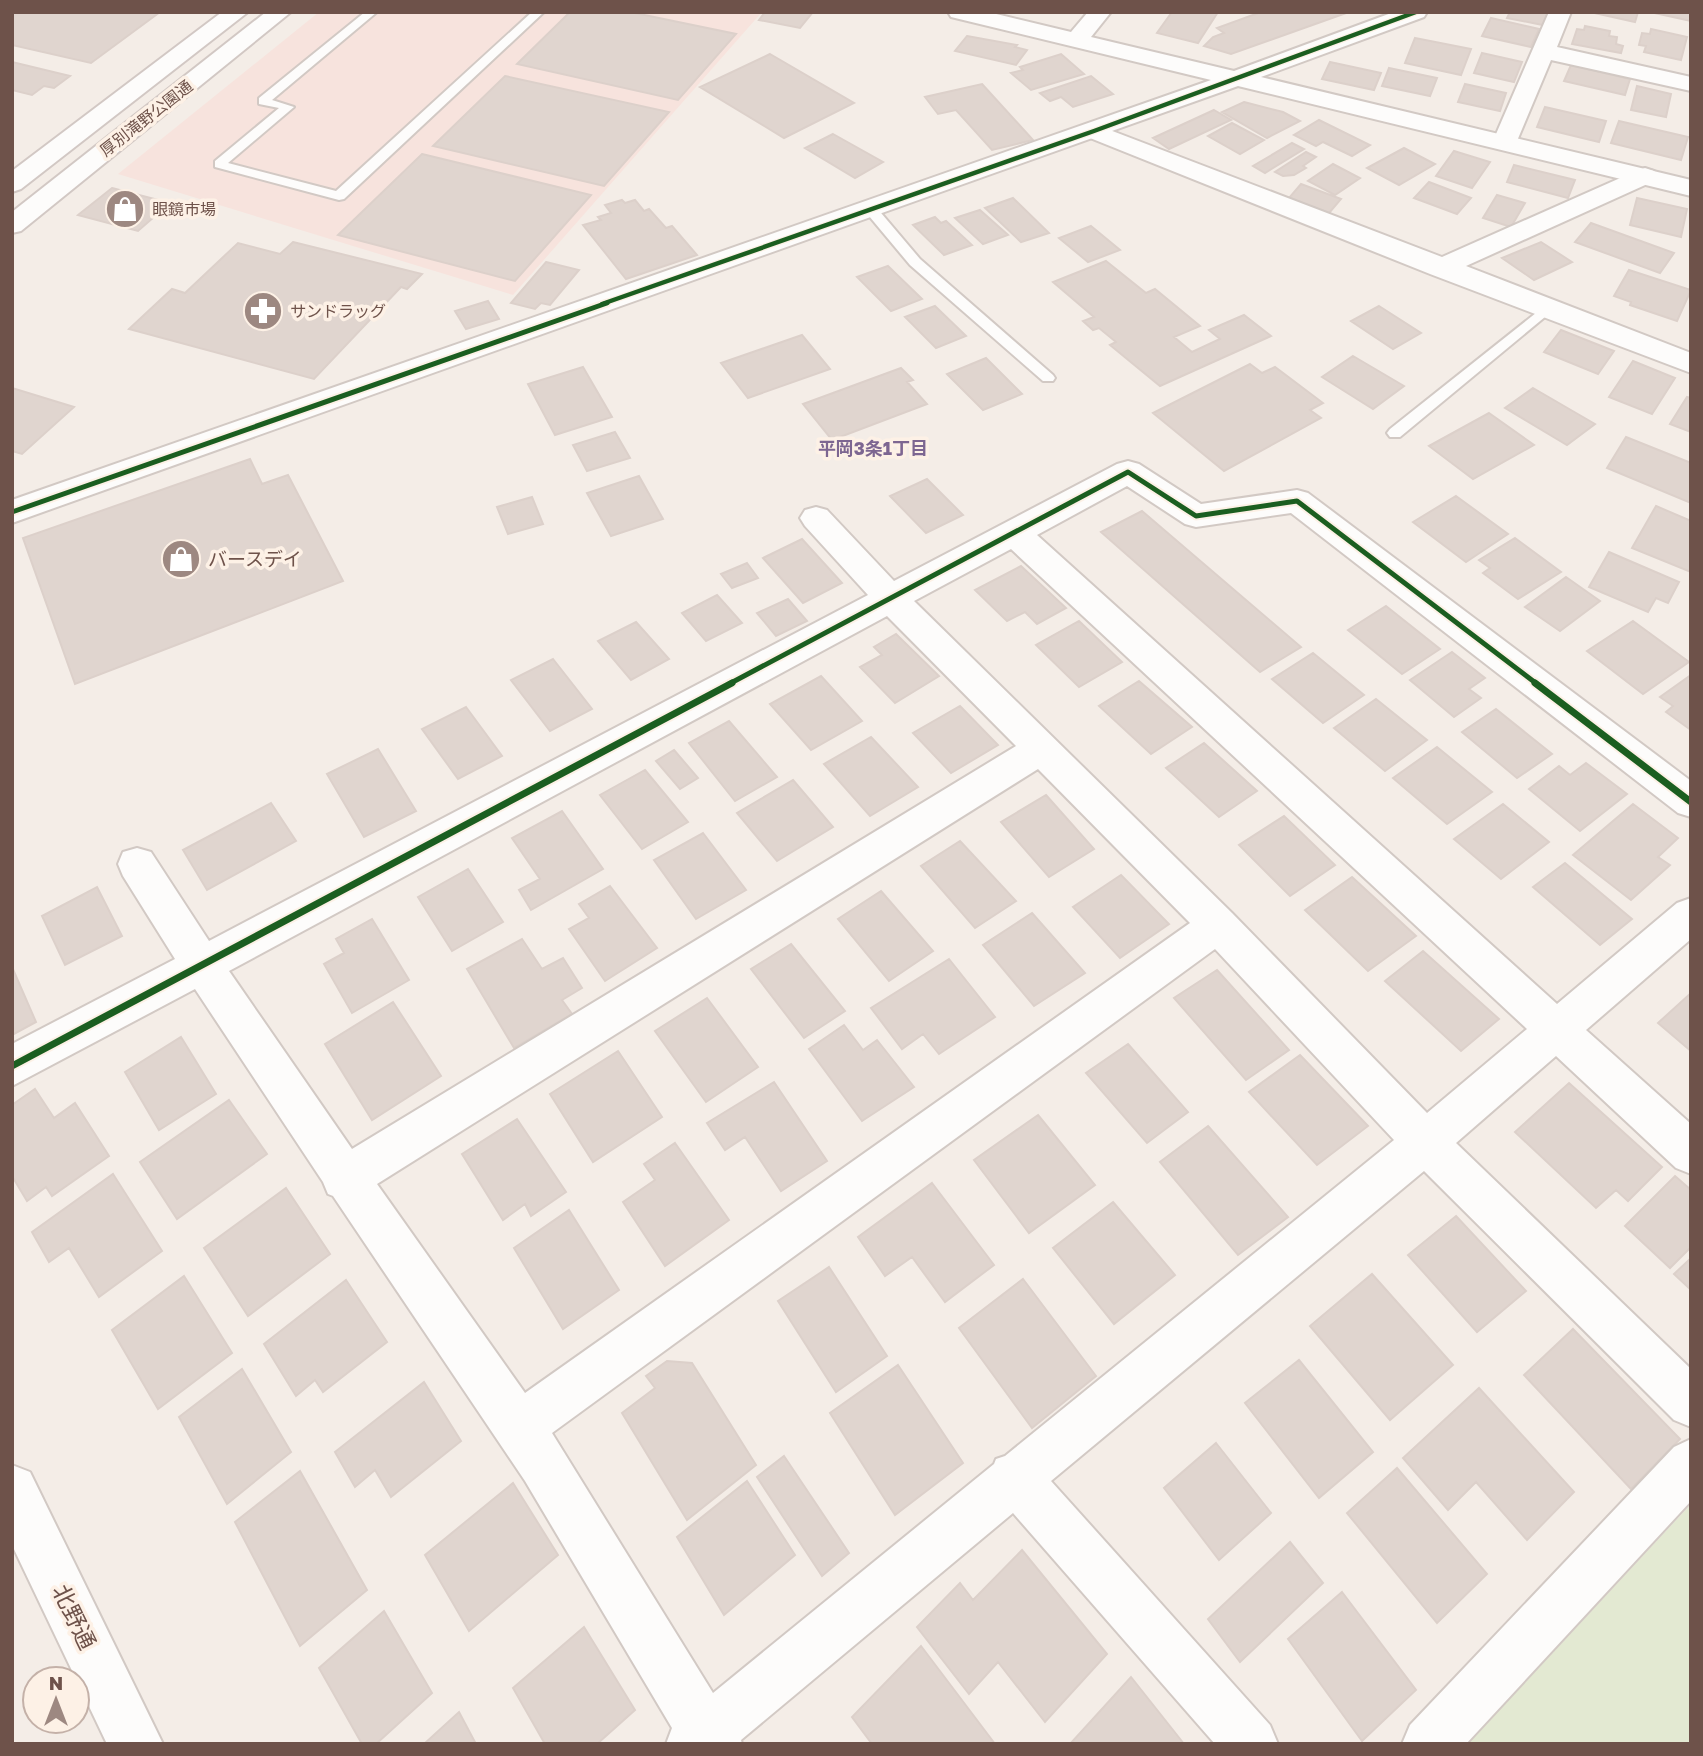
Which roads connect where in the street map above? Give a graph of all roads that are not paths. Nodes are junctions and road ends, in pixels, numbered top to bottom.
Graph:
1 (237, 12) edge
2 (281, 12) edge
3 (372, 12) edge
4 (539, 12) edge
5 (959, 12) edge
6 (1100, 12) edge
7 (1416, 12) edge
8 (1560, 12) edge
9 (1076, 40) junction
10 (1543, 51) junction
11 (1231, 79) junction
12 (1691, 84) edge
13 (1094, 131) junction
14 (1505, 141) junction
15 (1645, 176) junction
16 (12, 184) edge
17 (1691, 188) edge
18 (871, 209) junction
19 (12, 225) edge
20 (1440, 268) junction
21 (1546, 309) junction
22 (1691, 364) edge
23 (1048, 378) dead end
24 (1395, 433) dead end
25 (12, 512) edge
26 (816, 518) dead end
27 (1013, 532) junction
28 (890, 598) junction
29 (1042, 748) junction
30 (1691, 802) edge
31 (137, 864) dead end
32 (1691, 915) edge
33 (1218, 925) junction
34 (202, 967) junction
35 (1557, 1030) junction
36 (12, 1066) edge
37 (1424, 1142) junction
38 (1691, 1153) edge
39 (344, 1179) junction
40 (1691, 1403) edge
41 (519, 1427) junction
42 (1691, 1464) edge
43 (1014, 1477) junction
44 (12, 1490) edge
45 (705, 1740) edge
46 (136, 1744) edge
47 (1251, 1744) edge
48 (1429, 1744) edge

1 - 16 street, 厚別滝野公園通
2 - 19 street, 厚別滝野公園通
3 - 4 lane
5 - 9 street
6 - 9 street
7 - 11 street
8 - 10 street
9 - 11 street
10 - 12 street
10 - 14 street
11 - 13 street
11 - 14 street
13 - 18 street
13 - 20 street
14 - 15 street
15 - 17 street
15 - 20 street
18 - 23 lane
18 - 25 street
20 - 21 street
21 - 22 street
21 - 24 lane
26 - 28 street
27 - 28 street
27 - 30 street
27 - 35 street
28 - 29 street
28 - 34 street
29 - 33 street
29 - 39 street
31 - 34 street
32 - 35 street
33 - 37 street
33 - 41 street
34 - 36 street
34 - 39 street
35 - 37 street
35 - 38 street
37 - 40 street
37 - 43 street
39 - 41 street
41 - 45 street
42 - 48 street
43 - 45 street
43 - 47 street
44 - 46 street, 北野通

